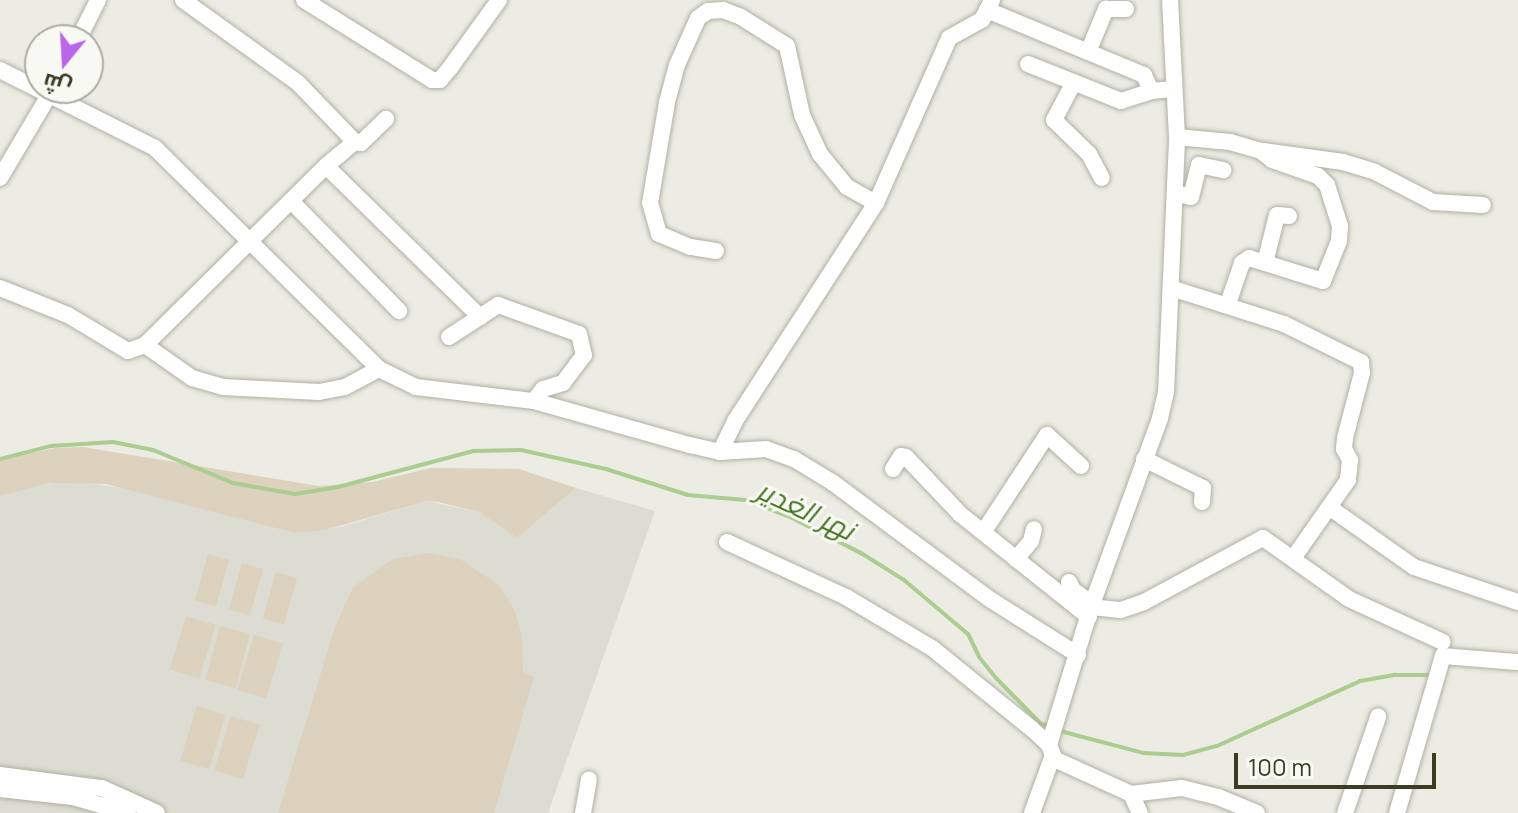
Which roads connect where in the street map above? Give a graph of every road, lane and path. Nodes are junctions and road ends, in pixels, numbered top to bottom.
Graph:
1 (98, 0) edge
2 (183, 0) edge
3 (304, 0) edge
4 (499, 0) edge
5 (1170, 0) edge
6 (990, 5) edge
7 (1102, 5) edge
8 (1126, 9) dead end
9 (86, 24) edge
10 (1088, 52) junction
11 (1028, 64) dead end
12 (0, 70) edge
13 (24, 81) edge
14 (1074, 82) junction
15 (1174, 89) junction
16 (1151, 91) junction
17 (44, 104) edge
18 (72, 104) edge
19 (386, 119) dead end
20 (1177, 137) junction
21 (355, 142) junction
22 (1261, 151) junction
23 (326, 166) junction
24 (1223, 170) dead end
25 (0, 178) edge
26 (1102, 178) dead end
27 (1175, 193) junction
28 (292, 202) junction
29 (876, 203) junction
30 (1483, 205) dead end
31 (1289, 216) dead end
32 (254, 242) junction
33 (716, 251) dead end
34 (1265, 263) junction
35 (0, 288) edge
36 (1171, 288) junction
37 (1228, 304) junction
38 (399, 311) dead end
39 (480, 317) junction
40 (449, 337) dead end
41 (145, 345) junction
42 (379, 369) junction
43 (534, 401) junction
44 (720, 452) junction
45 (1144, 459) junction
46 (1081, 466) dead end
47 (893, 469) dead end
48 (1202, 502) dead end
49 (1329, 507) junction
50 (1034, 529) dead end
51 (984, 531) junction
52 (727, 542) dead end
53 (1294, 557) junction
54 (1016, 559) junction
55 (1069, 582) dead end
56 (1518, 602) edge
57 (1091, 609) junction
58 (1443, 642) dead end
59 (1078, 655) junction
60 (1518, 662) edge
61 (1378, 717) dead end
62 (1052, 742) junction
63 (0, 775) edge
64 (589, 780) dead end
65 (0, 789) edge
66 (65, 789) junction
67 (1131, 794) junction
68 (124, 806) edge
69 (157, 813) edge
70 (583, 813) edge
71 (1032, 813) edge
72 (1140, 813) edge
73 (1257, 813) edge
74 (1345, 813) edge
75 (1397, 813) edge

1 - 9 street
2 - 21 street
3 - 4 street
5 - 15 street
6 - 10 street
6 - 29 street
7 - 8 street
7 - 10 street
10 - 16 street
11 - 14 street
12 - 13 street
14 - 16 street
14 - 26 street
15 - 16 street
15 - 20 street
17 - 25 street
18 - 32 street
19 - 21 street
20 - 22 street
20 - 27 street
21 - 23 street
22 - 30 street
22 - 34 street
23 - 28 street
23 - 39 street
24 - 27 street
27 - 36 street
28 - 32 street
28 - 38 street
29 - 33 street
29 - 44 street
31 - 34 street
32 - 41 street
32 - 42 street
34 - 37 street
35 - 41 street
36 - 37 street
36 - 45 street
37 - 49 street
39 - 40 street
39 - 43 street
41 - 42 street
42 - 43 street
43 - 44 street
44 - 59 street
45 - 48 street
45 - 57 street
46 - 51 street
47 - 51 street
49 - 53 street
49 - 56 street
50 - 54 street
51 - 54 street
52 - 62 street
53 - 57 street
53 - 58 street
54 - 57 street
55 - 57 street
57 - 59 street
59 - 62 street
60 - 75 street
61 - 74 street
62 - 67 street
62 - 71 street
63 - 66 street
64 - 70 street
65 - 66 street
66 - 68 street
67 - 72 street
67 - 73 street
68 - 69 street

